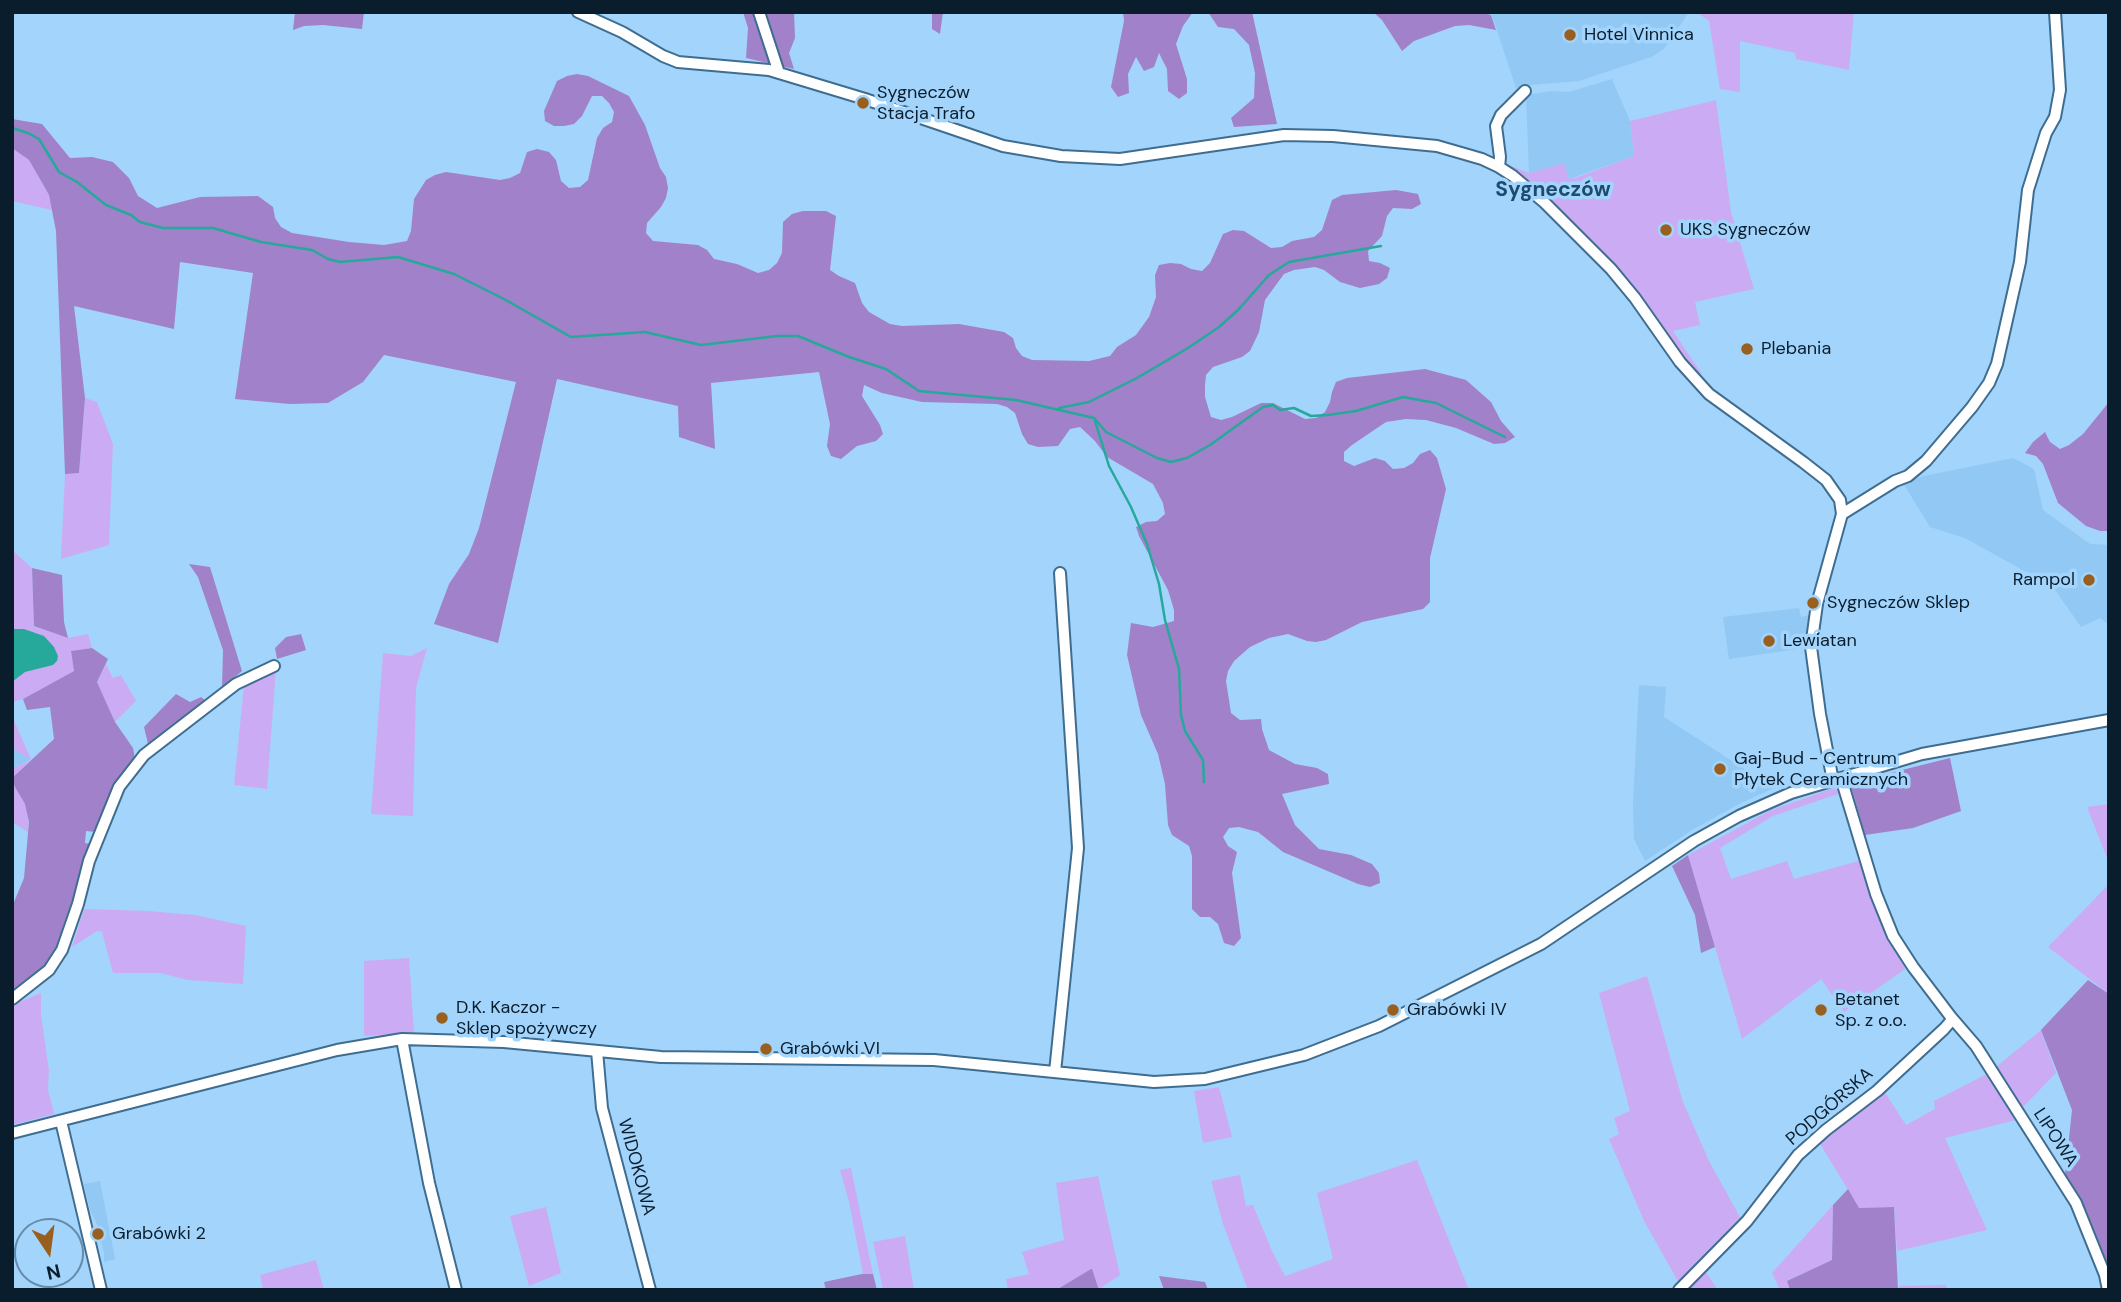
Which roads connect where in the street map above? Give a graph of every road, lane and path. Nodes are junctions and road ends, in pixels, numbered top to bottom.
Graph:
1 (578, 12) edge
2 (760, 12) edge
3 (2055, 12) edge
4 (779, 74) junction
5 (1525, 92) dead end
6 (1499, 167) junction
7 (1842, 514) junction
8 (1060, 573) dead end
9 (274, 666) dead end
10 (2109, 720) edge
11 (1837, 779) junction
12 (12, 999) edge
13 (1951, 1017) junction
14 (402, 1039) junction
15 (597, 1051) junction
16 (1055, 1072) junction
17 (61, 1121) junction
18 (12, 1133) edge
19 (101, 1290) edge
20 (456, 1290) edge
21 (650, 1290) edge
22 (1679, 1290) edge
23 (2108, 1290) edge

1 - 4 street
2 - 4 street
3 - 7 street
4 - 6 street
5 - 6 street
6 - 7 street
7 - 11 street, LIPOWA
8 - 16 street
9 - 12 street
10 - 11 street
11 - 13 street, LIPOWA
11 - 16 street
13 - 22 street, PODGÓRSKA
13 - 23 street, LIPOWA
14 - 15 street
14 - 17 street
14 - 20 street
15 - 16 street
15 - 21 street, WIDOKOWA
17 - 18 street
17 - 19 street

